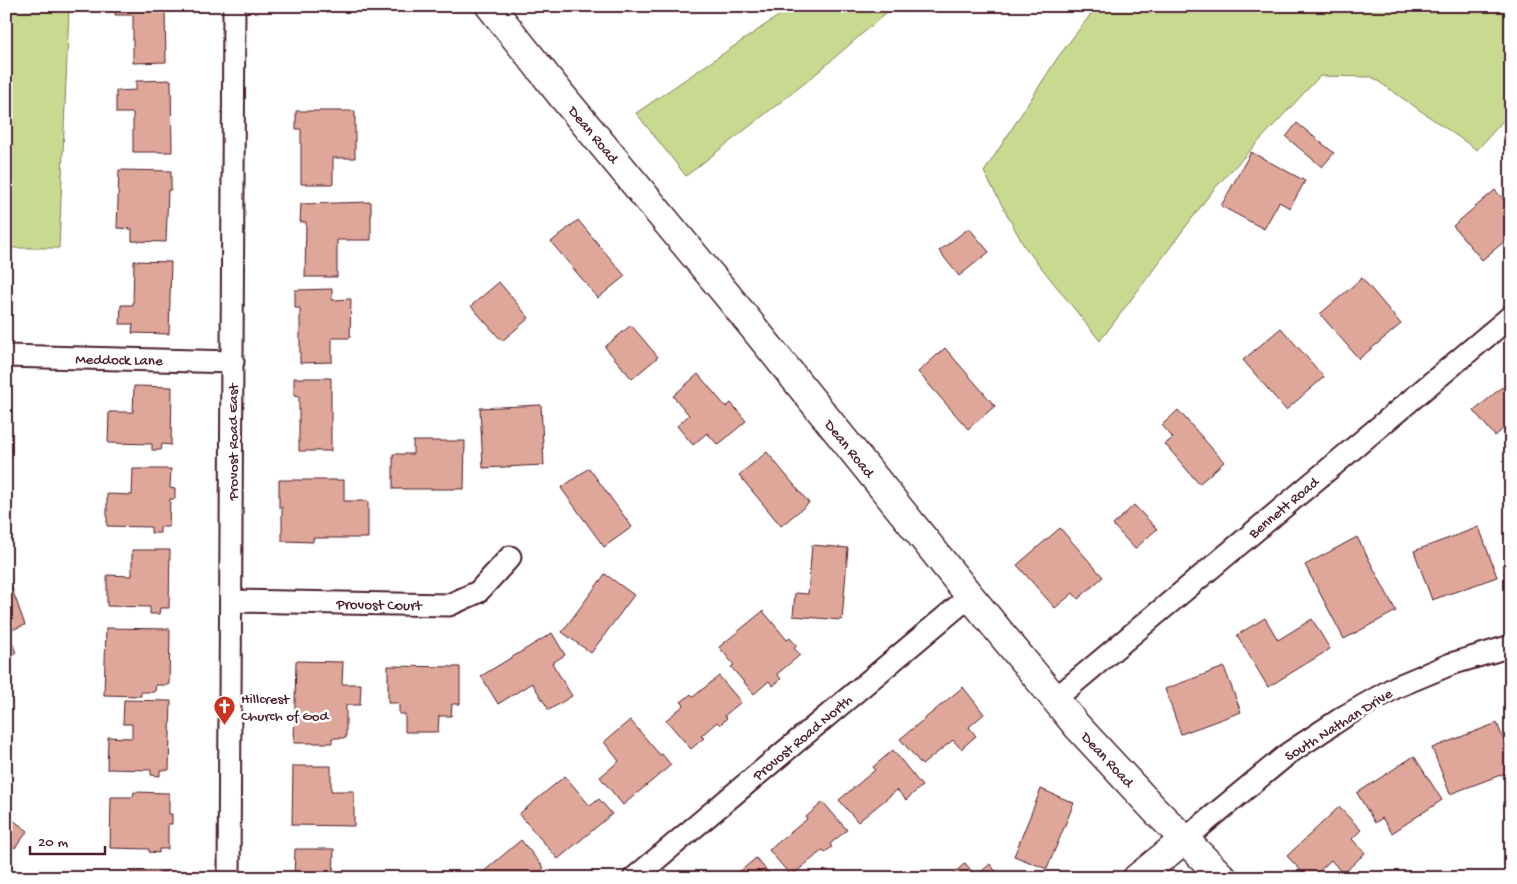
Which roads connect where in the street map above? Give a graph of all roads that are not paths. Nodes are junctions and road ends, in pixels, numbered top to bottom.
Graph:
1 (234, 6) edge
2 (490, 6) edge
3 (1511, 316) edge
4 (6, 356) edge
5 (232, 362) junction
6 (510, 557) dead end
7 (970, 596) junction
8 (231, 601) junction
9 (1511, 646) edge
10 (1055, 699) junction
11 (1185, 839) junction
12 (229, 878) edge
13 (634, 878) edge
14 (1137, 878) edge
15 (1223, 878) edge

1 - 5 street, Provost Road East
2 - 7 main road, Dean Road
3 - 10 street, Bennett Road
4 - 5 street, Meddock Lane
5 - 8 street, Provost Road East
6 - 8 street, Provost Court
7 - 10 main road, Dean Road
7 - 13 street, Provost Road North
8 - 12 street, Provost Road East
9 - 11 street, South Nathan Drive
10 - 11 main road, Dean Road
11 - 14 main road
11 - 15 main road, Dean Road

